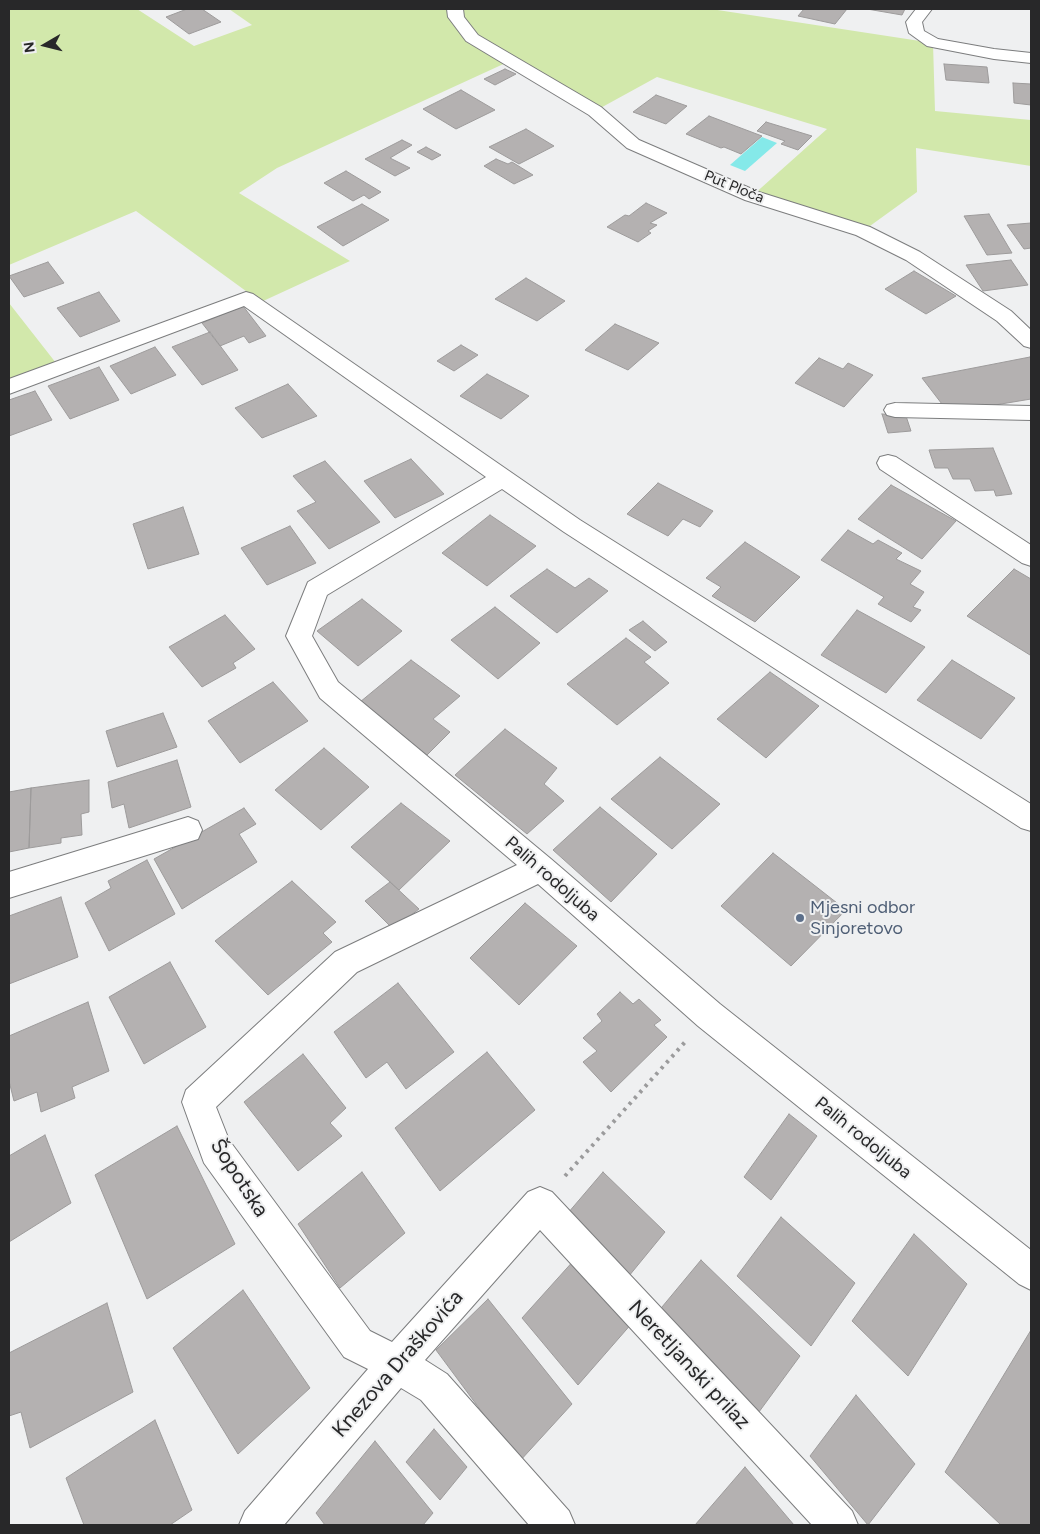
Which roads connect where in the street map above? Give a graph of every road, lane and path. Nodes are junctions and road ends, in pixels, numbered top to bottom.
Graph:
1 (455, 9) edge
2 (924, 9) edge
3 (1031, 58) edge
4 (1031, 340) edge
5 (9, 387) edge
6 (895, 410) dead end
7 (1031, 413) edge
8 (888, 463) dead end
9 (502, 478) junction
10 (1031, 557) edge
11 (1031, 820) edge
12 (188, 830) dead end
13 (541, 868) junction
14 (9, 885) edge
15 (709, 1016) junction
16 (540, 1204) junction
17 (1031, 1272) edge
18 (397, 1364) junction
19 (259, 1525) edge
20 (556, 1525) edge
21 (838, 1525) edge

1 - 4 street, Put Ploča
2 - 3 street
5 - 9 street
6 - 7 street
8 - 10 street
9 - 11 street
9 - 13 street, Palih rodoljuba
12 - 14 street
13 - 15 street, Palih rodoljuba
13 - 18 street, Šopotska
15 - 16 path
15 - 17 street, Palih rodoljuba
16 - 18 street, Knezova Draškovića
16 - 21 street, Neretljanski prilaz
18 - 19 street, Knezova Draškovića
18 - 20 street, Šopotska

